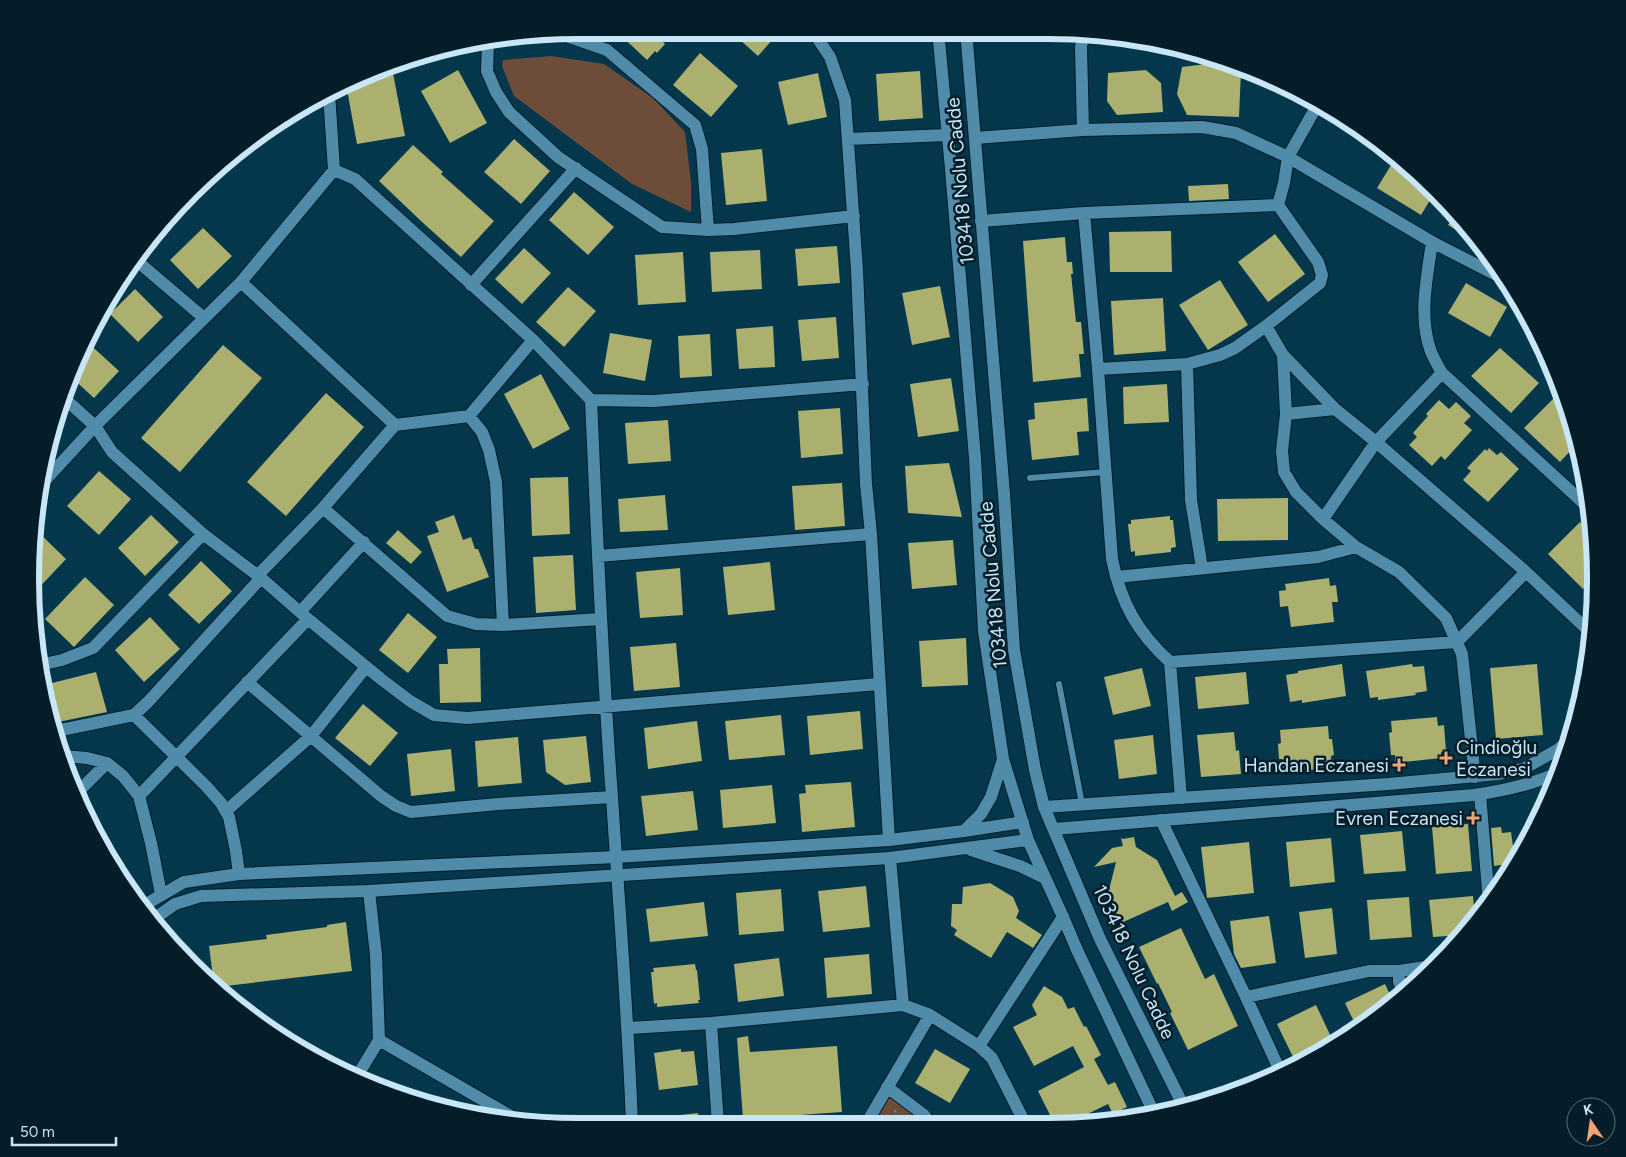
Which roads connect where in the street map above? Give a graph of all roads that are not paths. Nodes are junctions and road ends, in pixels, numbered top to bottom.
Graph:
1 (576, 39) edge
2 (818, 39) edge
3 (939, 39) edge
4 (967, 39) edge
5 (1082, 40) edge
6 (488, 46) edge
7 (329, 100) edge
8 (1315, 110) edge
9 (1083, 130) junction
10 (948, 136) junction
11 (975, 138) junction
12 (848, 139) junction
13 (1288, 157) junction
14 (576, 168) junction
15 (334, 170) junction
16 (1278, 206) junction
17 (1084, 213) junction
18 (854, 216) junction
19 (981, 221) junction
20 (708, 230) junction
21 (1432, 242) junction
22 (140, 264) edge
23 (1491, 272) edge
24 (241, 282) junction
25 (471, 285) junction
26 (204, 318) junction
27 (1266, 326) junction
28 (533, 340) junction
29 (1283, 355) junction
30 (1187, 364) junction
31 (1098, 369) junction
32 (1442, 373) junction
33 (863, 384) junction
34 (591, 400) junction
35 (68, 402) edge
36 (1335, 409) junction
37 (1286, 414) junction
38 (469, 416) junction
39 (395, 425) junction
40 (95, 426) junction
41 (1376, 442) junction
42 (1106, 472) junction
43 (48, 477) edge
44 (1030, 478) dead end
45 (1582, 502) edge
46 (323, 508) junction
47 (1323, 519) junction
48 (203, 534) junction
49 (871, 534) junction
50 (364, 542) junction
51 (1356, 547) junction
52 (598, 556) junction
53 (1202, 568) junction
54 (1526, 572) junction
55 (259, 577) junction
56 (1116, 577) junction
57 (304, 615) junction
58 (601, 619) junction
59 (503, 625) junction
60 (1585, 627) edge
61 (1457, 642) junction
62 (1170, 662) junction
63 (46, 664) edge
64 (366, 667) junction
65 (247, 682) junction
66 (879, 684) junction
67 (1059, 684) dead end
68 (606, 707) junction
69 (134, 715) junction
70 (61, 730) edge
71 (311, 736) junction
72 (1560, 747) edge
73 (69, 756) edge
74 (175, 757) junction
75 (1003, 758) junction
76 (107, 764) junction
77 (1549, 776) edge
78 (1475, 777) junction
79 (82, 789) edge
80 (1480, 794) junction
81 (139, 796) junction
82 (612, 797) junction
83 (1181, 798) junction
84 (1082, 804) junction
85 (1044, 807) junction
86 (226, 811) junction
87 (1161, 820) junction
88 (1024, 822) junction
89 (1054, 829) junction
90 (964, 831) junction
91 (889, 840) junction
92 (1028, 840) junction
93 (967, 849) junction
94 (616, 857) junction
95 (890, 858) junction
96 (239, 874) junction
97 (618, 876) junction
98 (1045, 878) junction
99 (1488, 890) edge
100 (369, 891) junction
101 (161, 894) junction
102 (147, 903) edge
103 (158, 916) edge
104 (1063, 917) junction
105 (1421, 968) edge
106 (1399, 971) junction
107 (1401, 986) edge
108 (1246, 997) junction
109 (903, 1005) junction
110 (930, 1015) junction
111 (711, 1023) junction
112 (629, 1028) junction
113 (378, 1040) junction
114 (979, 1046) junction
115 (1278, 1066) edge
116 (360, 1072) edge
117 (887, 1087) junction
118 (1181, 1101) edge
119 (1152, 1108) edge
120 (507, 1114) edge
121 (632, 1118) edge
122 (718, 1118) edge
123 (869, 1118) edge
124 (926, 1118) edge
125 (1022, 1118) edge

1 - 20 street
2 - 12 street
3 - 10 street
4 - 11 street, 103418 Nolu Cadde
5 - 9 street
6 - 14 street
7 - 15 street
8 - 13 street
9 - 11 street
9 - 13 street
10 - 12 street
10 - 75 street
11 - 19 street, 103418 Nolu Cadde
12 - 18 street
13 - 16 street
13 - 21 street
14 - 20 street
14 - 25 street
15 - 24 street
15 - 25 street
16 - 17 street
16 - 27 street
17 - 19 street
17 - 31 street
18 - 20 street
18 - 33 street
19 - 85 street, 103418 Nolu Cadde
21 - 23 street
21 - 32 street
22 - 26 street
24 - 26 street
24 - 39 street
25 - 28 street
26 - 40 street
27 - 29 street
27 - 30 street
28 - 34 street
28 - 38 street
29 - 36 street
29 - 37 street
30 - 31 street
30 - 53 street
31 - 42 street
32 - 41 street
32 - 45 street
33 - 34 street
33 - 49 street
34 - 52 street
35 - 40 street
36 - 37 street
36 - 41 street
37 - 47 street
38 - 39 street
38 - 59 street
39 - 46 street
40 - 43 street
40 - 48 street
41 - 47 street
41 - 54 street
42 - 44 lane
42 - 56 street
46 - 50 street
46 - 55 street
47 - 51 street
48 - 55 street
48 - 63 street
49 - 52 street
49 - 66 street
50 - 57 street
50 - 59 street
51 - 53 street
51 - 61 street
52 - 58 street
53 - 56 street
54 - 60 street
54 - 61 street
55 - 57 street
55 - 69 street
56 - 62 street
57 - 64 street
57 - 65 street
58 - 59 street
58 - 68 street
61 - 62 street
61 - 78 street
62 - 83 street
64 - 68 street
64 - 71 street
65 - 71 street
65 - 74 street
66 - 68 street
66 - 91 street
67 - 84 lane
68 - 82 street
69 - 70 street
69 - 74 street
71 - 82 street
71 - 86 street
72 - 78 street
73 - 76 street
74 - 81 street
74 - 86 street
75 - 88 street
75 - 90 street
76 - 79 street
76 - 81 street
77 - 80 street
78 - 83 street
80 - 87 street
80 - 99 street
81 - 101 street
82 - 94 street
83 - 84 street
84 - 85 street
85 - 89 street, 103418 Nolu Cadde
86 - 96 street
87 - 89 street
87 - 108 street
88 - 90 street
88 - 92 street
89 - 118 street, 103418 Nolu Cadde
90 - 91 street
91 - 94 street
92 - 93 street
92 - 98 street
93 - 95 street
93 - 98 street
94 - 96 street
94 - 97 street
95 - 97 street
95 - 109 street
96 - 101 street
97 - 100 street
97 - 112 street
98 - 104 street
100 - 103 street
100 - 113 street
101 - 102 street
104 - 114 street
104 - 119 street
105 - 106 street
106 - 107 street
106 - 108 street
108 - 115 street
109 - 110 street
109 - 111 street
110 - 114 street
110 - 117 street
111 - 112 street
111 - 122 street
112 - 121 street
113 - 116 street
113 - 120 street
114 - 125 street
117 - 123 street
117 - 124 street

